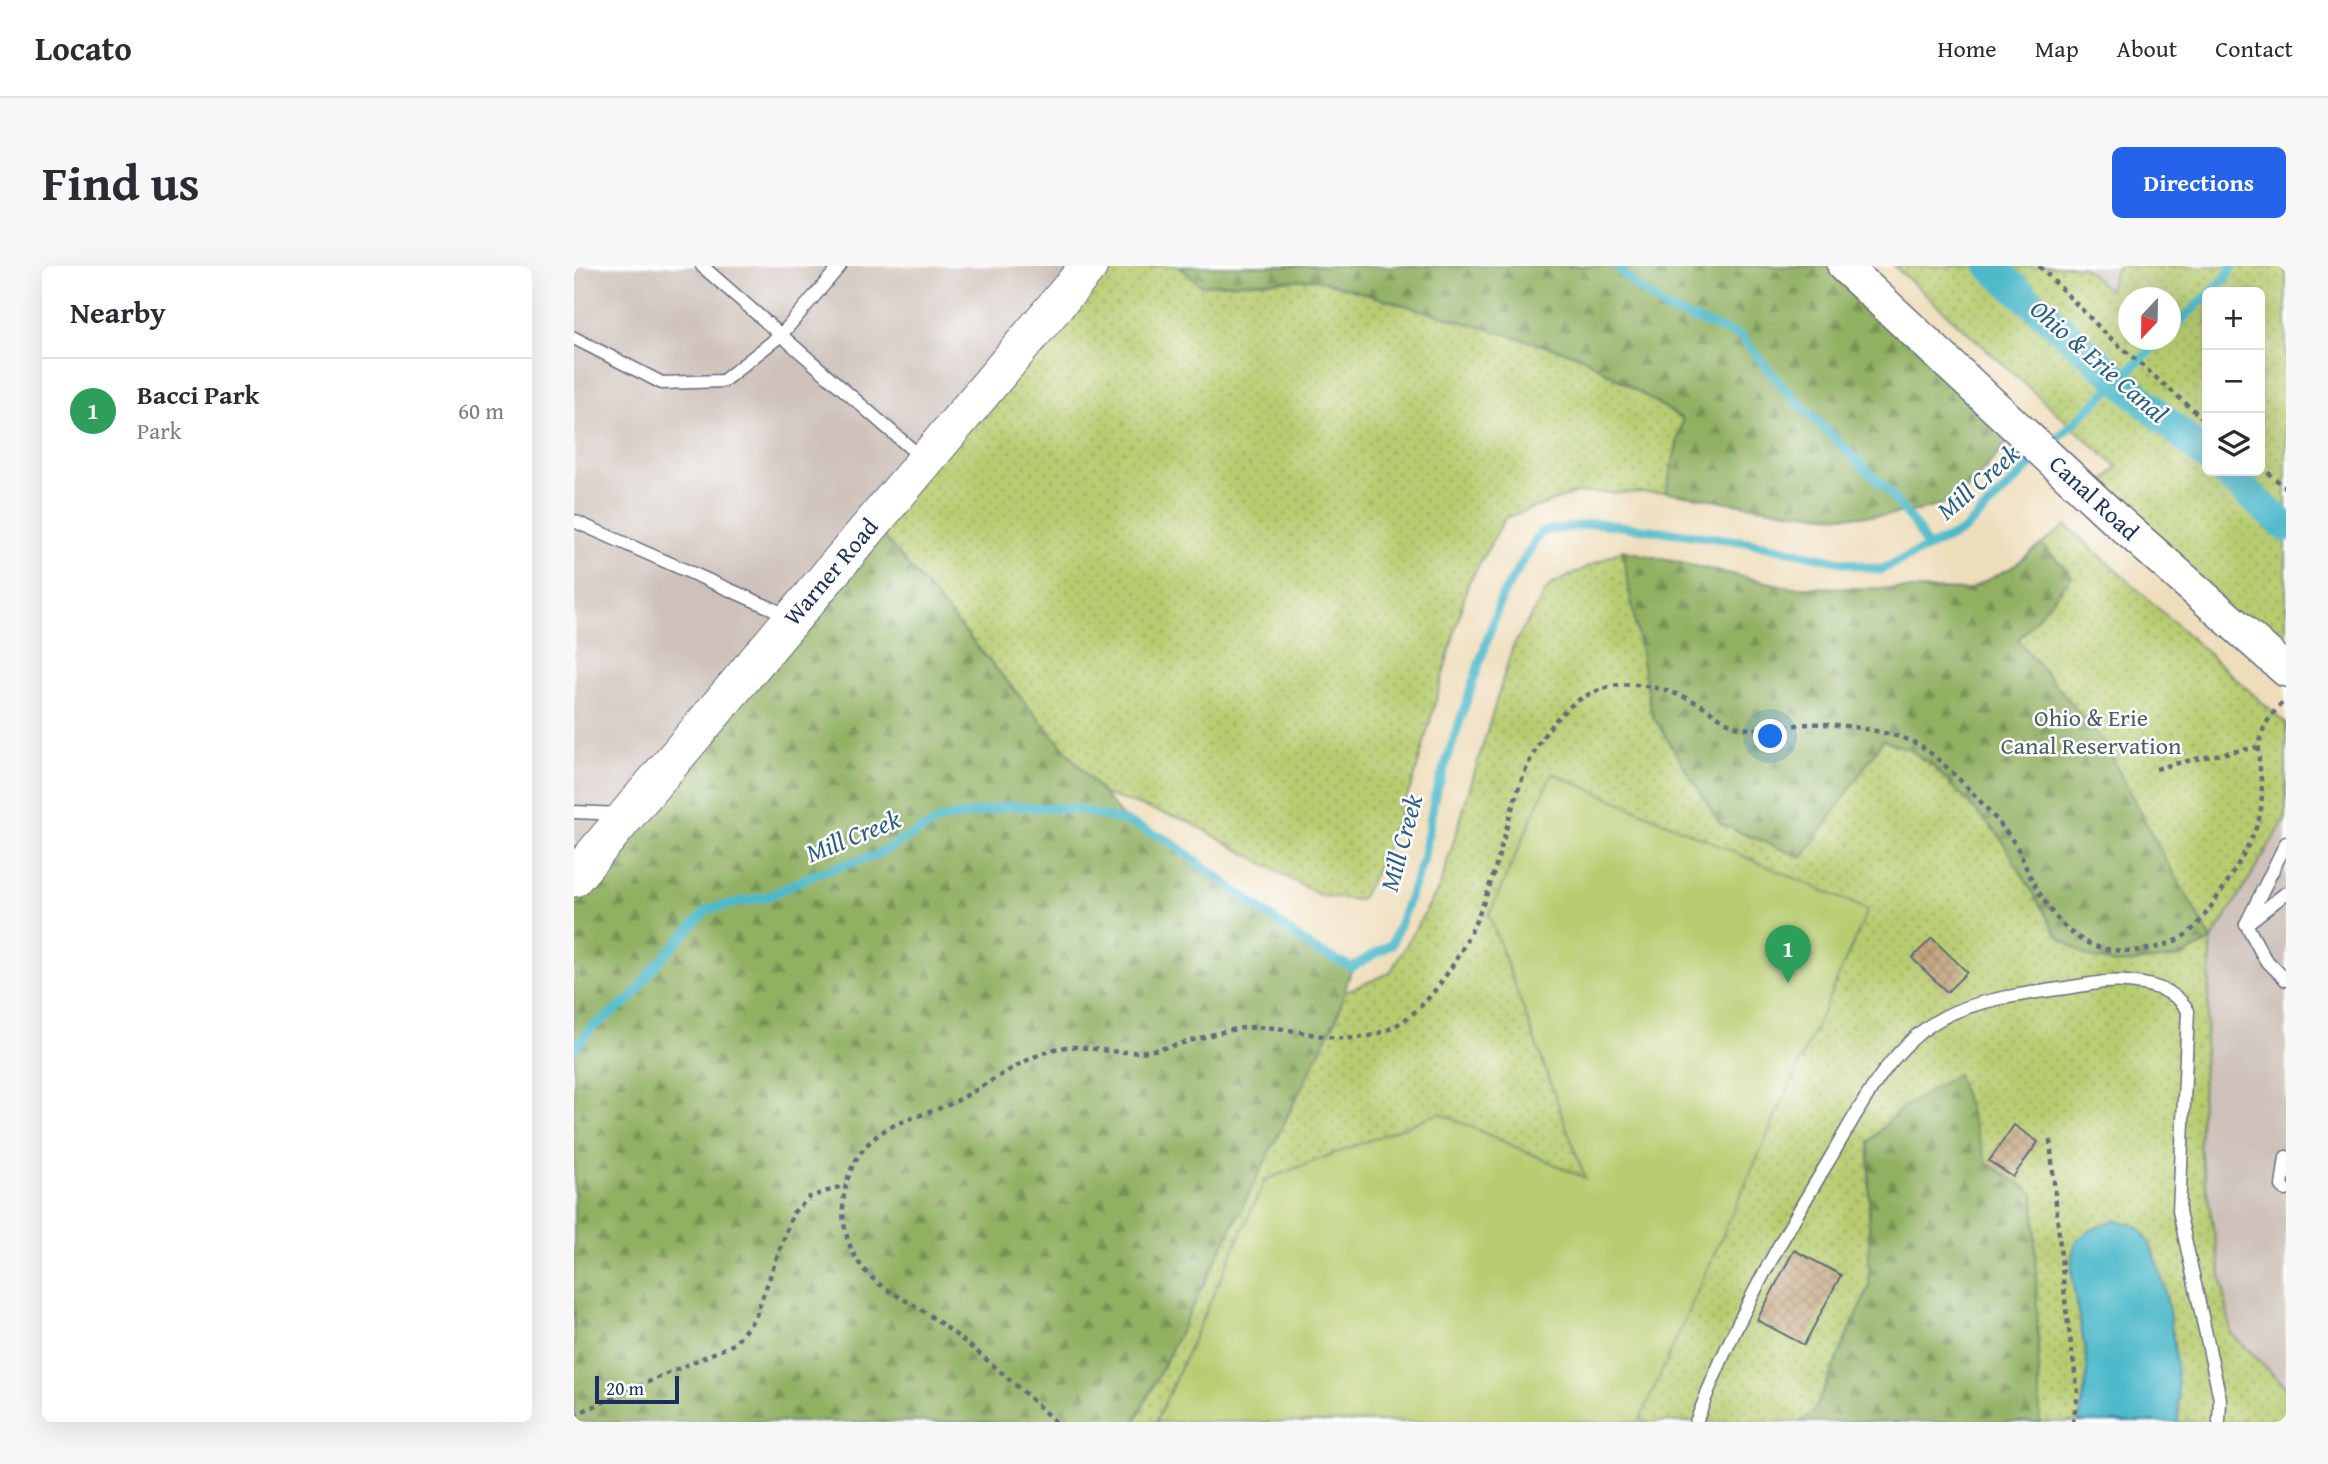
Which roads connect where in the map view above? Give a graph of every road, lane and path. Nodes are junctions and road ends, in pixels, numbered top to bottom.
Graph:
1 (702, 266) edge
2 (840, 266) edge
3 (1088, 266) edge
4 (1844, 266) edge
5 (2039, 266) edge
6 (780, 335) junction
7 (574, 338) edge
8 (2202, 418) edge
9 (925, 460) junction
10 (2265, 470) edge
11 (2286, 488) edge
12 (574, 521) edge
13 (793, 618) junction
14 (2285, 686) edge
15 (2257, 747) junction
16 (2156, 769) dead end
17 (574, 812) edge
18 (627, 815) junction
19 (2286, 843) edge
20 (574, 878) edge
21 (2286, 893) edge
22 (2246, 924) junction
23 (2286, 980) edge
24 (2050, 1140) dead end
25 (2286, 1157) edge
26 (845, 1185) junction
27 (2286, 1190) edge
28 (574, 1415) edge
29 (1055, 1422) edge
30 (1696, 1422) edge
31 (2073, 1422) edge
32 (2219, 1422) edge

1 - 6 lane
2 - 6 lane
3 - 9 main road, Warner Road
4 - 14 street, Canal Road
5 - 8 path
6 - 7 lane
6 - 9 lane
9 - 13 main road, Warner Road
10 - 11 path
12 - 13 lane
13 - 18 main road, Warner Road
14 - 15 path
15 - 16 path
15 - 26 path
17 - 18 lane
18 - 20 main road, Warner Road
19 - 22 lane
21 - 22 lane
22 - 23 lane
24 - 31 path
25 - 27 lane
26 - 28 path
26 - 29 path
30 - 32 lane

